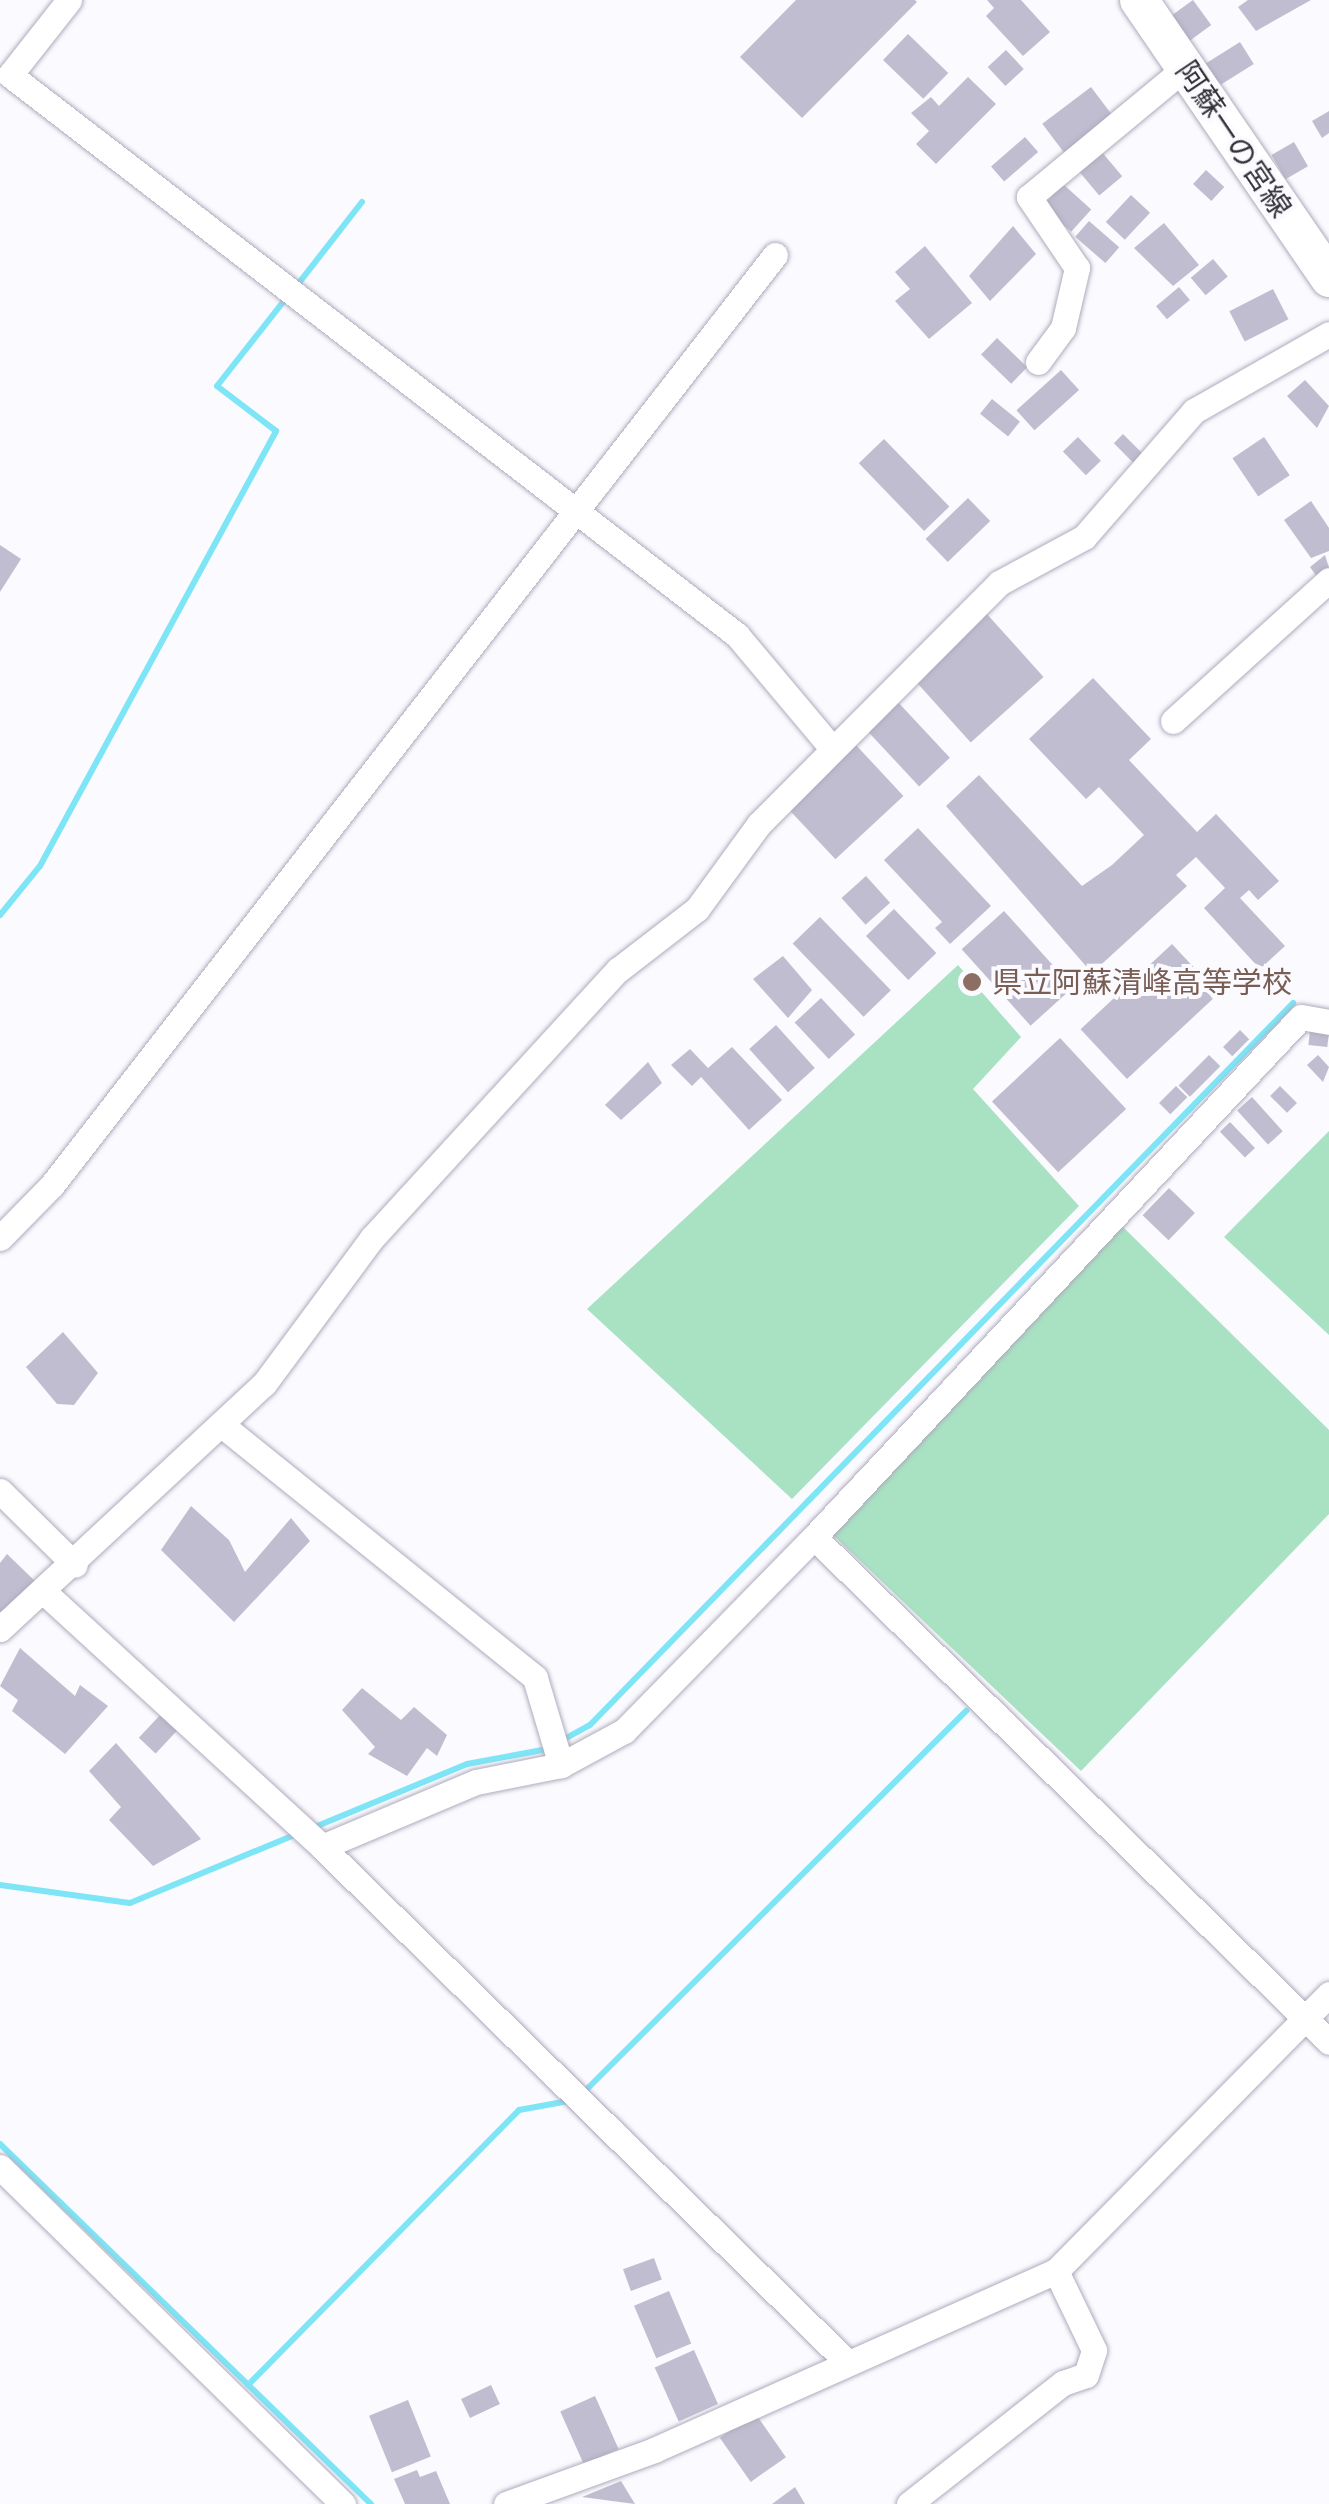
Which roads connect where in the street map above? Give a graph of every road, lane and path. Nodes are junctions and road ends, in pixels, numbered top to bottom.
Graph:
1 (68, 0) edge
2 (1139, 0) edge
3 (1185, 68) junction
4 (776, 255) dead end
5 (1329, 278) edge
6 (1329, 334) edge
7 (1038, 362) dead end
8 (577, 510) junction
9 (1329, 580) edge
10 (1172, 721) dead end
11 (831, 748) junction
12 (1329, 1022) edge
13 (0, 1238) edge
14 (222, 1425) junction
15 (0, 1492) edge
16 (814, 1537) junction
17 (75, 1565) junction
18 (43, 1591) junction
19 (0, 1629) edge
20 (560, 1765) junction
21 (322, 1847) junction
22 (1329, 1994) edge
23 (1305, 2018) junction
24 (1329, 2042) edge
25 (0, 2167) edge
26 (1056, 2271) junction
27 (845, 2360) junction
28 (343, 2504) edge
29 (506, 2504) edge
30 (910, 2504) edge

1 - 8 street
2 - 3 main road, 阿蘇一の宮線
3 - 5 main road, 阿蘇一の宮線
3 - 7 street
4 - 8 street
6 - 11 street
8 - 11 street
8 - 13 street
9 - 10 street
11 - 14 street
12 - 16 street
14 - 17 street
14 - 20 street
15 - 17 street
16 - 20 street
16 - 23 street
17 - 18 street
18 - 19 street
18 - 21 street
20 - 21 street
21 - 27 street
22 - 23 street
23 - 24 street
23 - 26 street
25 - 28 street
26 - 27 street
26 - 30 street
27 - 29 street

